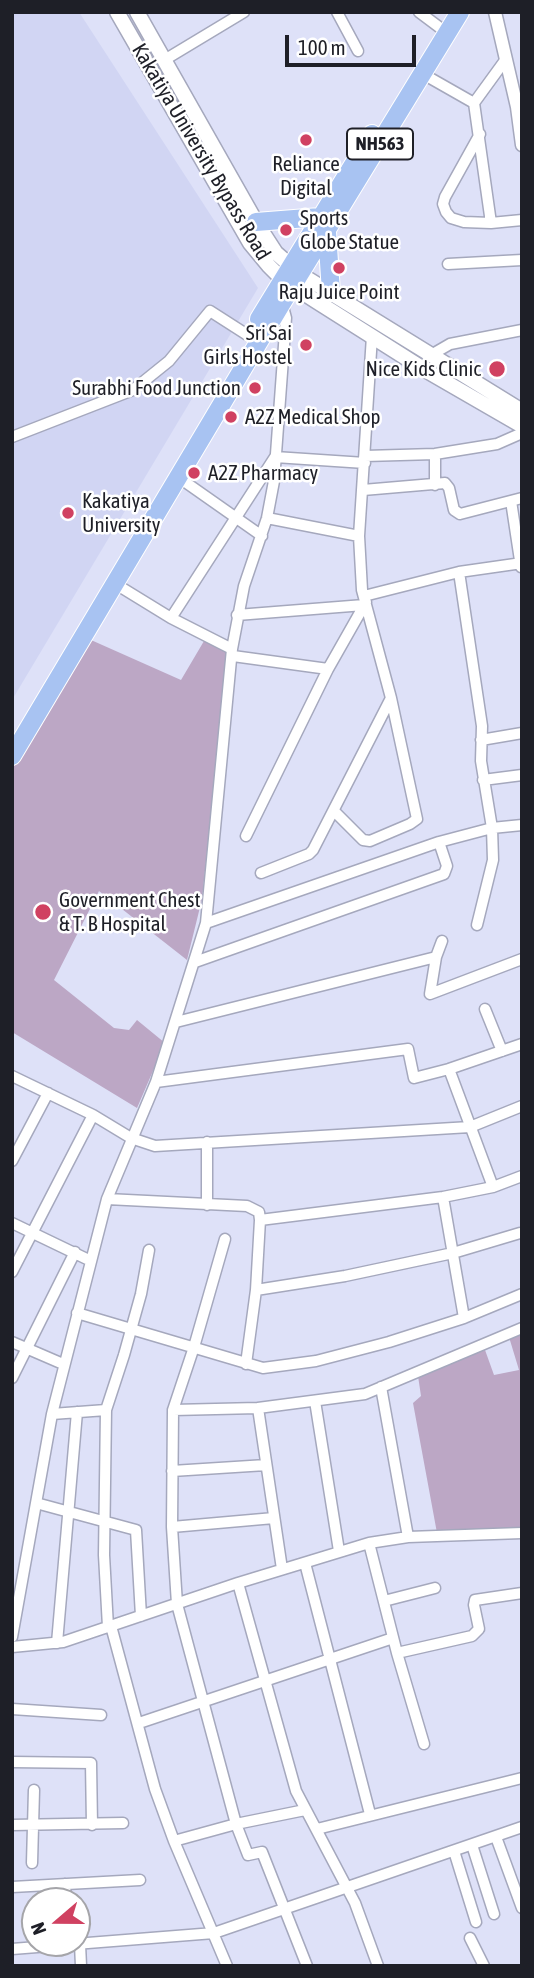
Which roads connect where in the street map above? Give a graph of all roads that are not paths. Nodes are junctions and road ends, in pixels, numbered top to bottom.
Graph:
1 (117, 12) edge
2 (137, 12) edge
3 (244, 12) edge
4 (337, 12) edge
5 (419, 12) edge
6 (460, 12) edge
7 (495, 12) edge
8 (225, 17) edge
9 (444, 20) edge
10 (358, 51) dead end
11 (166, 59) junction
12 (506, 59) junction
13 (423, 74) junction
14 (474, 103) junction
15 (519, 106) edge
16 (480, 134) junction
17 (522, 145) edge
18 (522, 220) edge
19 (256, 222) junction
20 (491, 223) junction
21 (323, 224) junction
22 (522, 260) edge
23 (448, 264) dead end
24 (289, 283) junction
25 (331, 292) junction
26 (522, 330) edge
27 (249, 335) junction
28 (372, 336) junction
29 (431, 355) junction
30 (522, 411) edge
31 (522, 426) edge
32 (522, 433) edge
33 (12, 437) edge
34 (435, 454) junction
35 (275, 457) junction
36 (365, 459) junction
37 (178, 477) junction
38 (435, 485) junction
39 (363, 490) junction
40 (516, 500) edge
41 (267, 518) junction
42 (236, 519) junction
43 (262, 536) junction
44 (359, 536) junction
45 (521, 565) edge
46 (459, 572) junction
47 (114, 583) junction
48 (364, 601) junction
49 (237, 615) junction
50 (171, 618) junction
51 (232, 652) junction
52 (328, 669) junction
53 (391, 698) junction
54 (522, 733) edge
55 (12, 735) edge
56 (481, 740) junction
57 (12, 756) edge
58 (522, 775) edge
59 (483, 780) junction
60 (334, 810) junction
61 (522, 825) edge
62 (492, 828) junction
63 (246, 836) dead end
64 (439, 842) junction
65 (261, 873) dead end
66 (206, 923) junction
67 (477, 925) dead end
68 (442, 941) dead end
69 (436, 957) junction
70 (522, 959) edge
71 (195, 962) junction
72 (485, 1009) dead end
73 (176, 1022) junction
74 (522, 1044) edge
75 (502, 1051) junction
76 (449, 1069) junction
77 (12, 1076) edge
78 (156, 1082) junction
79 (48, 1093) junction
80 (522, 1106) edge
81 (93, 1115) junction
82 (470, 1127) junction
83 (131, 1138) junction
84 (208, 1143) junction
85 (12, 1161) edge
86 (522, 1176) edge
87 (493, 1187) junction
88 (443, 1197) junction
89 (107, 1199) junction
90 (207, 1205) junction
91 (260, 1220) junction
92 (12, 1223) edge
93 (33, 1233) junction
94 (520, 1233) dead end
95 (225, 1239) dead end
96 (149, 1250) dead end
97 (75, 1252) junction
98 (453, 1253) junction
99 (91, 1261) junction
100 (12, 1272) edge
101 (256, 1290) junction
102 (522, 1294) edge
103 (77, 1313) junction
104 (464, 1318) junction
105 (131, 1327) junction
106 (522, 1328) edge
107 (12, 1342) edge
108 (194, 1347) junction
109 (27, 1349) junction
110 (64, 1364) junction
111 (246, 1364) junction
112 (12, 1378) edge
113 (381, 1387) junction
114 (315, 1401) junction
115 (258, 1408) junction
116 (106, 1410) junction
117 (173, 1410) junction
118 (77, 1412) junction
119 (52, 1414) junction
120 (267, 1465) junction
121 (172, 1471) junction
122 (36, 1503) junction
123 (67, 1512) junction
124 (274, 1518) junction
125 (104, 1521) junction
126 (172, 1527) junction
127 (522, 1533) edge
128 (408, 1537) junction
129 (369, 1543) junction
130 (339, 1551) junction
131 (305, 1563) junction
132 (282, 1569) junction
133 (238, 1583) junction
134 (435, 1588) dead end
135 (522, 1593) edge
136 (384, 1601) junction
137 (177, 1604) junction
138 (141, 1616) junction
139 (109, 1627) junction
140 (12, 1637) edge
141 (393, 1638) junction
142 (57, 1643) junction
143 (12, 1647) edge
144 (397, 1653) junction
145 (330, 1659) junction
146 (264, 1680) junction
147 (203, 1701) junction
148 (12, 1709) edge
149 (101, 1715) dead end
150 (139, 1723) junction
151 (424, 1744) dead end
152 (12, 1762) edge
153 (522, 1778) edge
154 (34, 1790) dead end
155 (305, 1810) junction
156 (370, 1814) junction
157 (123, 1823) dead end
158 (236, 1824) junction
159 (12, 1825) edge
160 (33, 1825) junction
161 (92, 1825) junction
162 (522, 1827) edge
163 (317, 1829) junction
164 (496, 1837) junction
165 (174, 1841) junction
166 (472, 1845) junction
167 (454, 1851) junction
168 (32, 1863) dead end
169 (140, 1880) dead end
170 (65, 1884) junction
171 (12, 1887) edge
172 (65, 1887) edge
173 (346, 1888) junction
174 (522, 1908) edge
175 (283, 1910) junction
176 (494, 1914) dead end
177 (476, 1922) dead end
178 (214, 1933) junction
179 (470, 1938) dead end
180 (91, 1943) edge
181 (227, 1966) edge
182 (307, 1966) edge
183 (378, 1966) edge
184 (484, 1966) edge

1 - 24 main road, Kakatiya University Bypass Road
2 - 11 main road, Kakatiya University Bypass Road
3 - 8 street
4 - 10 street
5 - 9 street
6 - 13 highway, NH563
7 - 12 street
8 - 11 street
9 - 21 highway, NH563
11 - 19 main road, Kakatiya University Bypass Road
12 - 14 street
12 - 15 street
13 - 14 street
13 - 21 highway, NH563
14 - 16 street
15 - 17 street
16 - 20 street
16 - 20 street
18 - 20 street
19 - 21 highway
19 - 24 main road, Kakatiya University Bypass Road
21 - 24 highway, NH563
21 - 25 highway
22 - 23 street
24 - 25 main road
24 - 27 highway, NH563
24 - 28 main road
24 - 35 street
24 - 37 highway, NH563
25 - 29 main road
26 - 29 street
27 - 33 street
27 - 55 highway, NH563
28 - 31 main road
28 - 36 street
29 - 30 main road
32 - 34 street
34 - 36 street
34 - 38 street
35 - 36 street
35 - 41 street
35 - 42 street
36 - 39 street
37 - 42 street
37 - 47 highway, NH563
38 - 39 street
38 - 40 street
39 - 44 street
40 - 45 street
41 - 43 street
41 - 44 street
42 - 43 street
42 - 50 street
43 - 49 street
44 - 48 street
45 - 46 street
46 - 48 street
46 - 56 street
47 - 50 street
47 - 57 highway, NH563
48 - 49 street
48 - 52 street
48 - 53 street
49 - 51 street
50 - 51 street
51 - 52 street
51 - 66 street
52 - 63 street
53 - 60 street
53 - 60 street
54 - 56 street
56 - 59 street
58 - 59 street
59 - 62 street
60 - 65 street
61 - 62 street
62 - 64 street
62 - 67 street
64 - 66 street
64 - 71 street
66 - 71 street
68 - 69 street
69 - 70 street
69 - 73 street
71 - 73 street
72 - 75 street
73 - 78 street
74 - 75 street
75 - 76 street
76 - 78 street
76 - 82 street
77 - 79 street
78 - 83 street
79 - 81 street
79 - 85 street
80 - 82 street
81 - 83 street
81 - 93 street
82 - 84 street
82 - 87 street
83 - 84 street
83 - 89 street
84 - 90 street
86 - 87 street
87 - 88 street
88 - 91 street
88 - 98 street
89 - 90 street
89 - 99 street
90 - 91 street
91 - 101 street
92 - 93 street
93 - 97 street
93 - 100 street
94 - 98 street
95 - 108 street
96 - 105 street
97 - 99 street
97 - 109 street
98 - 101 street
98 - 104 street
99 - 103 street
101 - 111 street
102 - 104 street
103 - 105 street
103 - 110 street
104 - 111 street
105 - 108 street
105 - 116 street
106 - 113 street
107 - 109 street
108 - 111 street
108 - 117 street
109 - 110 street
109 - 112 street
110 - 119 street
113 - 114 street
113 - 128 street
114 - 115 street
114 - 130 street
115 - 117 street
115 - 120 street
116 - 118 street
116 - 125 street
117 - 121 street
118 - 119 street
118 - 123 street
119 - 122 street
120 - 121 street
120 - 124 street
121 - 126 street
122 - 123 street
122 - 140 street
123 - 125 street
123 - 142 street
124 - 126 street
124 - 132 street
125 - 138 street
125 - 139 street
126 - 137 street
127 - 128 street
128 - 129 street
129 - 130 street
129 - 136 street
130 - 131 street
131 - 132 street
131 - 145 street
132 - 133 street
133 - 137 street
133 - 146 street
134 - 136 street
135 - 144 street
136 - 141 street
137 - 138 street
137 - 147 street
138 - 139 street
139 - 142 street
139 - 150 street
141 - 144 street
141 - 145 street
142 - 143 street
144 - 151 street
145 - 146 street
145 - 156 street
146 - 147 street
146 - 155 street
147 - 150 street
147 - 158 street
148 - 149 street
150 - 165 street
152 - 161 street
153 - 156 street
154 - 160 street
155 - 158 street
155 - 163 street
156 - 163 street
157 - 161 street
158 - 165 street
158 - 175 street
159 - 160 street
160 - 161 street
160 - 168 street
162 - 164 street
163 - 173 street
164 - 166 street
164 - 174 street
165 - 178 street
166 - 167 street
166 - 176 street
167 - 173 street
167 - 177 street
169 - 170 street
170 - 171 street
170 - 172 street
173 - 175 street
173 - 183 street
175 - 178 street
175 - 182 street
178 - 180 street
178 - 181 street
179 - 184 street

